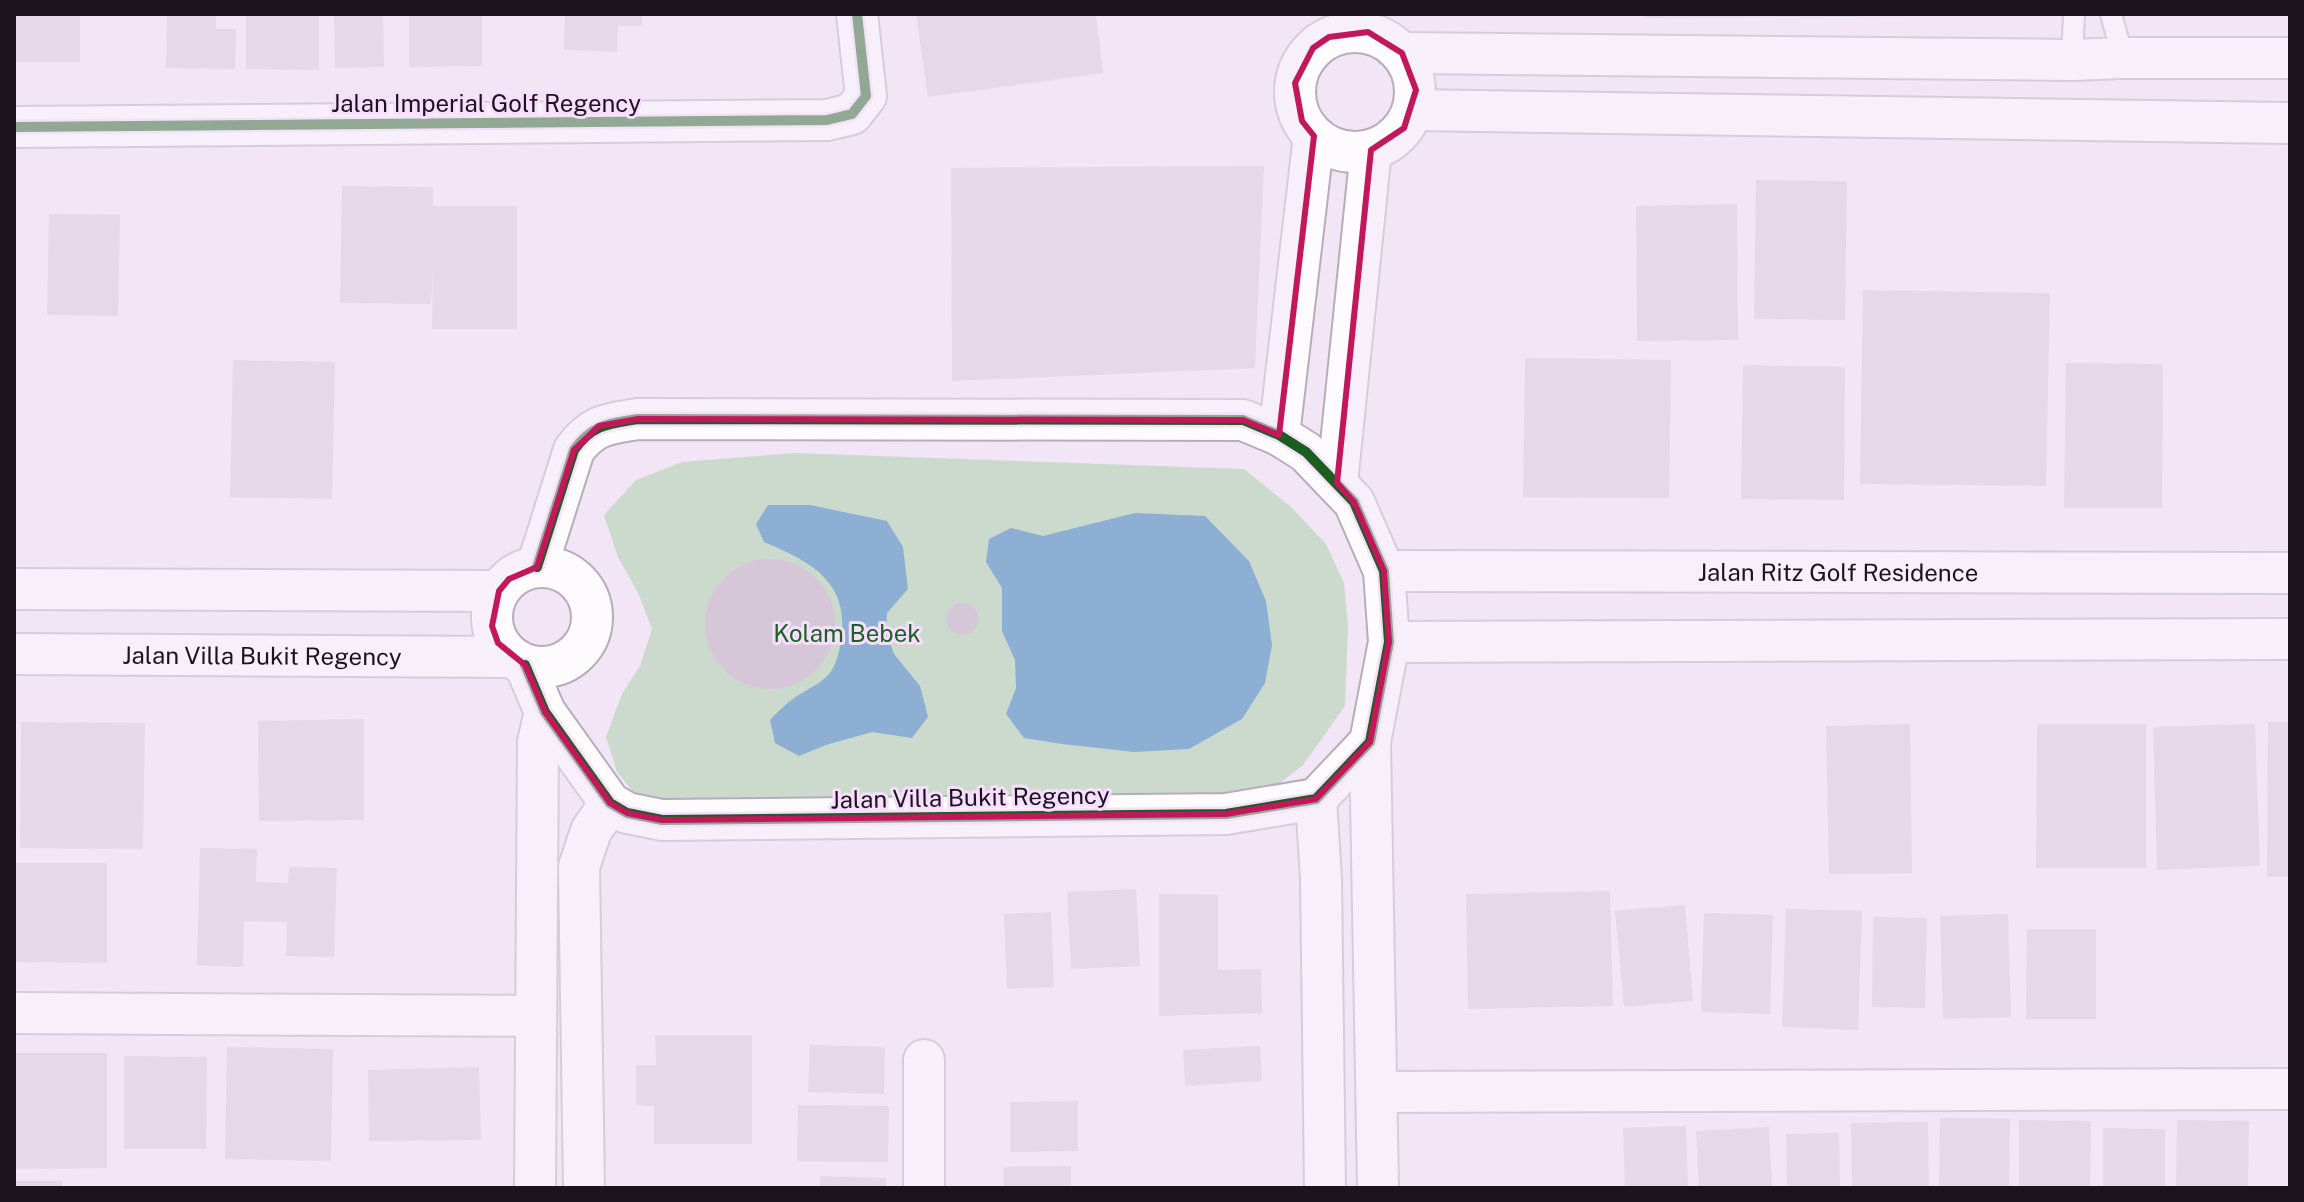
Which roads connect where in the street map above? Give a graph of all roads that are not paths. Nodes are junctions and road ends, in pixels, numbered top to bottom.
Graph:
1 (857, 14) edge
2 (2074, 14) edge
3 (2111, 14) edge
4 (1366, 23) edge
5 (1310, 31) edge
6 (1402, 53) junction
7 (2123, 58) junction
8 (2290, 58) edge
9 (2072, 60) junction
10 (1413, 110) junction
11 (2290, 123) edge
12 (14, 127) edge
13 (1314, 136) junction
14 (1371, 150) junction
15 (1279, 435) junction
16 (1337, 483) junction
17 (537, 567) junction
18 (1384, 571) junction
19 (2290, 573) edge
20 (14, 589) edge
21 (499, 591) junction
22 (2290, 639) edge
23 (1389, 642) junction
24 (14, 654) edge
25 (518, 661) junction
26 (545, 712) junction
27 (1370, 742) junction
28 (1316, 799) junction
29 (610, 803) junction
30 (14, 1013) edge
31 (535, 1016) junction
32 (924, 1060) dead end
33 (2290, 1089) edge
34 (1377, 1092) junction
35 (535, 1188) edge
36 (584, 1188) edge
37 (924, 1188) edge
38 (1325, 1188) edge
39 (1378, 1188) edge

1 - 12 street, Jalan Imperial Golf Regency
2 - 9 lane
3 - 7 lane
4 - 5 street
4 - 6 street
5 - 13 street
6 - 9 street
6 - 10 street
7 - 8 street
7 - 9 street
10 - 11 street
10 - 14 street
13 - 14 street
13 - 15 street
14 - 16 street
15 - 16 street
15 - 17 street
16 - 18 street
17 - 21 street
17 - 25 street
18 - 19 street, Jalan Ritz Golf Residence
18 - 23 street
20 - 21 street
21 - 25 street
22 - 23 street
23 - 27 street
24 - 25 street, Jalan Villa Bukit Regency
25 - 26 street
26 - 29 street
26 - 31 street
27 - 28 street
27 - 34 street
28 - 29 street, Jalan Villa Bukit Regency
28 - 38 street
29 - 36 street
30 - 31 street
31 - 35 street
32 - 37 street
33 - 34 street
34 - 39 street

